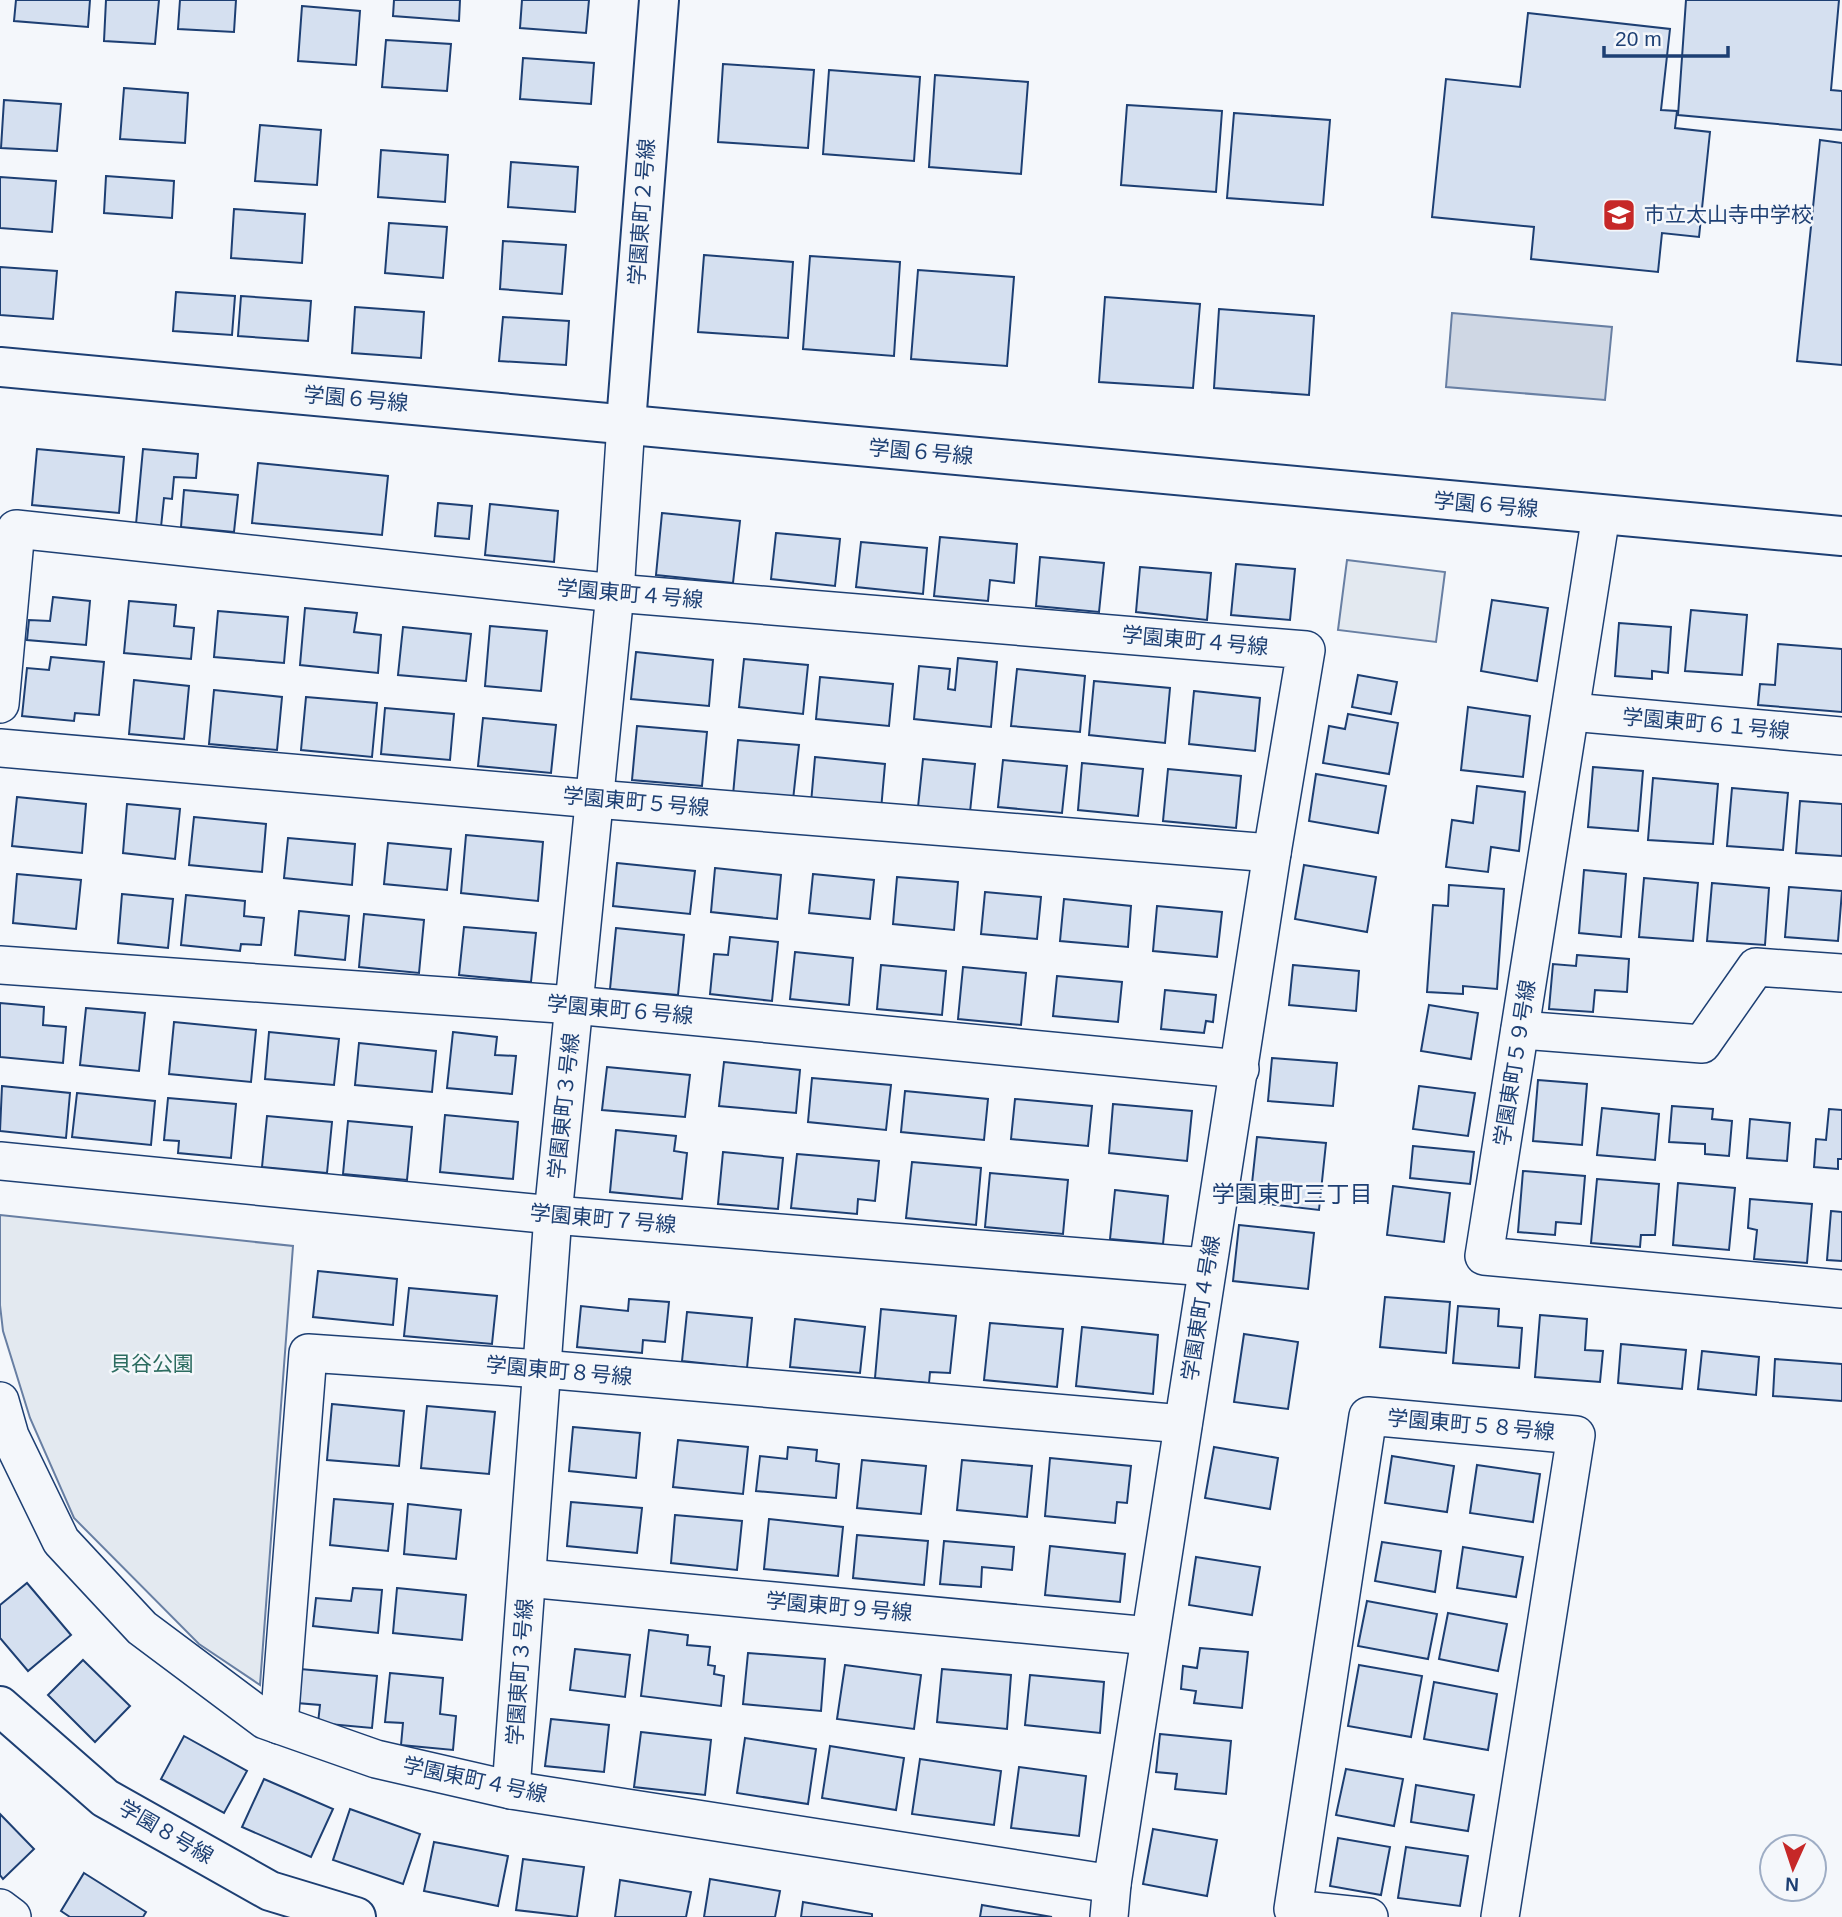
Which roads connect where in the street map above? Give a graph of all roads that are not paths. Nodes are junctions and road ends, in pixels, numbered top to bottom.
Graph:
1 (659, 0) edge
2 (0, 367) edge
3 (625, 423) junction
4 (1601, 515) junction
5 (1842, 536) edge
6 (615, 593) junction
7 (0, 704) edge
8 (1571, 712) junction
9 (1842, 736) edge
10 (0, 748) edge
11 (595, 799) junction
12 (1272, 853) junction
13 (0, 965) edge
14 (1842, 973) edge
15 (574, 1005) junction
16 (1520, 1030) junction
17 (1240, 1069) junction
18 (0, 1161) edge
19 (553, 1215) junction
20 (1207, 1267) junction
21 (1842, 1289) edge
22 (542, 1369) junction
23 (0, 1401) edge
24 (1183, 1424) junction
25 (527, 1578) junction
26 (1150, 1636) junction
27 (0, 1706) edge
28 (279, 1725) junction
29 (512, 1790) junction
30 (1111, 1900) edge
31 (0, 1908) edge
32 (12, 1917) edge
33 (356, 1917) edge
34 (1369, 1917) edge
35 (1500, 1917) edge

1 - 3 street, 学園東町２号線
2 - 3 street, 学園６号線
3 - 4 street, 学園６号線
3 - 6 street, 学園東町３号線
4 - 5 street, 学園６号線
4 - 8 street, 学園東町５９号線
6 - 7 street, 学園東町４号線
6 - 11 street, 学園東町３号線
6 - 12 street, 学園東町４号線
8 - 9 street, 学園東町６１号線
8 - 16 street, 学園東町５９号線
10 - 11 street, 学園東町５号線
11 - 12 street, 学園東町５号線
11 - 15 street, 学園東町３号線
12 - 17 street, 学園東町４号線
13 - 15 street, 学園東町６号線
14 - 16 street
15 - 17 street, 学園東町６号線
15 - 19 street, 学園東町３号線
16 - 21 street, 学園東町５９号線
17 - 20 street, 学園東町４号線
18 - 19 street, 学園東町７号線
19 - 20 street, 学園東町７号線
19 - 22 street, 学園東町３号線
20 - 24 street, 学園東町４号線
22 - 24 street, 学園東町８号線
22 - 25 street, 学園東町３号線
22 - 28 street, 学園東町８号線
23 - 28 street, 学園東町４号線
24 - 26 street, 学園東町４号線
25 - 26 street, 学園東町９号線
25 - 29 street, 学園東町３号線
26 - 30 street, 学園東町４号線
27 - 33 street, 学園８号線
28 - 29 street, 学園東町４号線
29 - 30 street, 学園東町４号線
31 - 32 street
34 - 35 street, 学園東町５８号線

